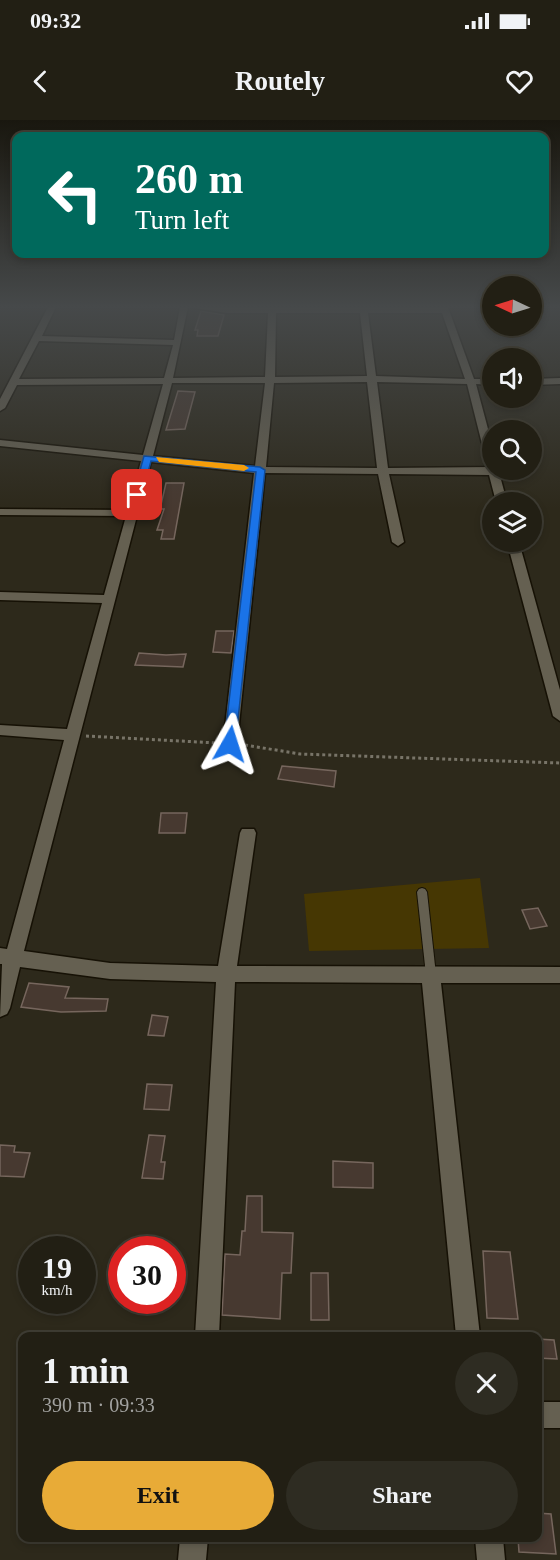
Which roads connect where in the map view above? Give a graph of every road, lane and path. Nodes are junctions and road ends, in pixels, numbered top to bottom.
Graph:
1 (19, 374) edge
2 (169, 374) edge
3 (270, 374) edge
4 (370, 374) edge
5 (468, 374) edge
6 (168, 379) junction
7 (270, 379) junction
8 (371, 379) junction
9 (560, 381) edge
10 (15, 382) junction
11 (482, 382) edge
12 (542, 382) edge
13 (471, 383) junction
14 (0, 408) edge
15 (482, 426) edge
16 (0, 443) edge
17 (147, 458) junction
18 (482, 469) edge
19 (260, 470) junction
20 (383, 471) junction
21 (0, 512) edge
22 (132, 513) junction
23 (398, 542) dead end
24 (516, 552) edge
25 (0, 596) edge
26 (110, 599) junction
27 (560, 716) edge
28 (0, 730) edge
29 (73, 735) junction
30 (230, 744) junction
31 (560, 763) edge
32 (248, 833) dead end
33 (422, 892) dead end
34 (7, 957) edge
35 (226, 974) junction
36 (431, 975) junction
37 (560, 975) edge
38 (0, 1008) edge
39 (207, 1332) edge
40 (468, 1332) edge
41 (542, 1415) edge
42 (560, 1416) edge
43 (194, 1542) edge
44 (489, 1542) edge
45 (192, 1560) edge
46 (491, 1560) edge

1 - 10 street
2 - 6 street
3 - 7 street
4 - 8 street
5 - 13 street
6 - 7 street
6 - 10 street
6 - 17 street
7 - 8 street
7 - 19 street
8 - 13 street
8 - 20 street
9 - 12 street
10 - 14 street
11 - 13 street
13 - 15 street
16 - 17 street
17 - 19 street
17 - 22 street
18 - 20 street
19 - 20 street
19 - 30 street
20 - 23 street
21 - 22 street
22 - 26 street
24 - 27 street
25 - 26 street
26 - 29 street
28 - 29 street
29 - 30 path
29 - 34 street
30 - 31 path
32 - 35 street
33 - 36 lane
34 - 35 street
34 - 38 street
35 - 36 street
35 - 39 street
36 - 37 street
36 - 40 street
41 - 42 street
43 - 45 street
44 - 46 street

